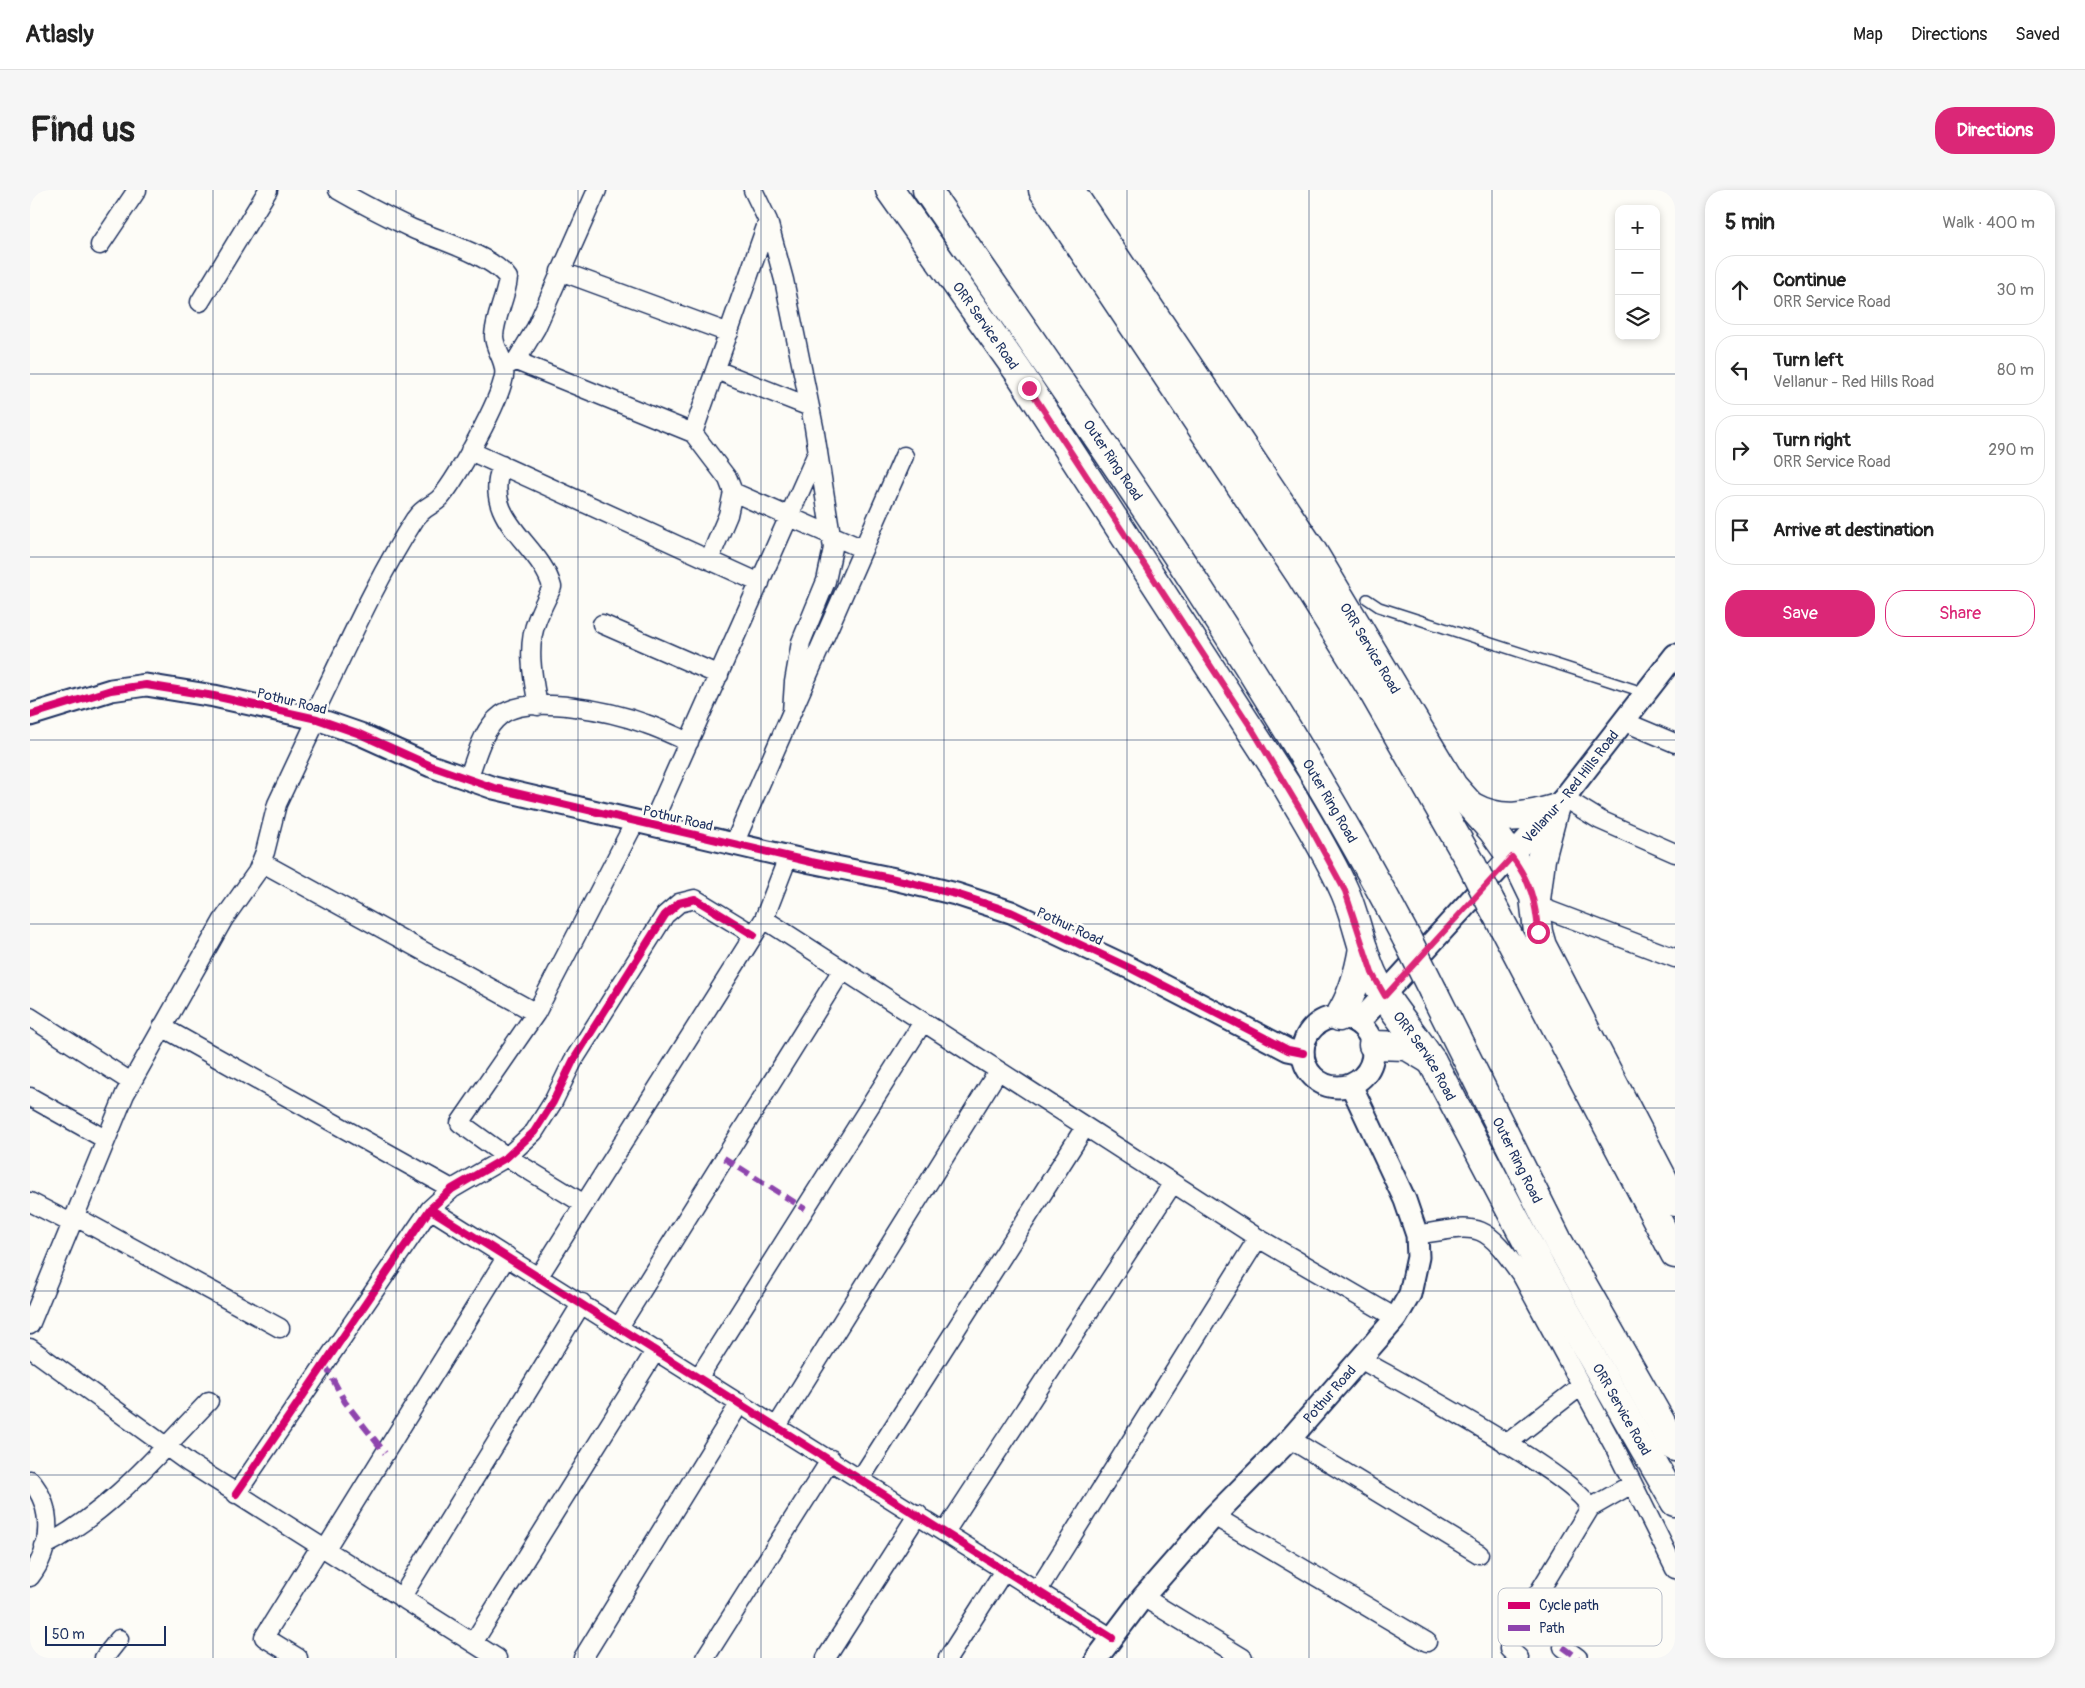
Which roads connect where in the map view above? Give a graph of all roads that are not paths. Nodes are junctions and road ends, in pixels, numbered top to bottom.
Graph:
1 (137, 190) edge
2 (268, 190) edge
3 (338, 190) edge
4 (752, 190) edge
5 (890, 190) edge
6 (927, 190) edge
7 (1043, 190) edge
8 (1070, 190) edge
9 (592, 192) edge
10 (768, 221) junction
11 (100, 245) dead end
12 (560, 270) junction
13 (200, 302) dead end
14 (729, 333) junction
15 (510, 363) junction
16 (716, 370) junction
17 (810, 407) junction
18 (693, 433) junction
19 (818, 450) junction
20 (470, 451) junction
21 (904, 456) dead end
22 (502, 466) junction
23 (732, 492) junction
24 (789, 517) junction
25 (831, 535) junction
26 (864, 549) junction
27 (710, 560) junction
28 (826, 581) junction
29 (760, 583) junction
30 (1367, 599) dead end
31 (840, 602) junction
32 (602, 624) dead end
33 (1675, 656) edge
34 (719, 676) junction
35 (1646, 693) junction
36 (538, 706) junction
37 (792, 712) junction
38 (30, 715) edge
39 (315, 718) junction
40 (1626, 722) junction
41 (689, 742) junction
42 (1675, 743) edge
43 (468, 779) junction
44 (1559, 803) junction
45 (1471, 806) junction
46 (644, 822) junction
47 (734, 844) junction
48 (1675, 853) edge
49 (788, 857) junction
50 (1512, 857) junction
51 (261, 862) junction
52 (1535, 905) junction
53 (764, 919) junction
54 (754, 935) junction
55 (1363, 946) junction
56 (1675, 958) edge
57 (842, 970) junction
58 (1385, 996) junction
59 (536, 1013) junction
60 (30, 1017) edge
61 (923, 1022) junction
62 (162, 1027) junction
63 (1357, 1028) junction
64 (1303, 1053) junction
65 (1432, 1061) junction
66 (998, 1071) junction
67 (131, 1082) junction
68 (1351, 1085) junction
69 (30, 1097) edge
70 (1085, 1127) junction
71 (105, 1139) junction
72 (507, 1157) junction
73 (1173, 1183) junction
74 (452, 1189) junction
75 (30, 1202) edge
76 (1675, 1202) edge
77 (584, 1204) junction
78 (430, 1209) junction
79 (73, 1219) junction
80 (1417, 1235) junction
81 (1258, 1238) junction
82 (1675, 1254) edge
83 (507, 1256) junction
84 (539, 1276) junction
85 (582, 1303) junction
86 (1396, 1318) junction
87 (30, 1325) edge
88 (620, 1326) junction
89 (280, 1328) dead end
90 (30, 1348) edge
91 (656, 1350) junction
92 (1360, 1359) junction
93 (699, 1377) junction
94 (1581, 1386) junction
95 (209, 1401) dead end
96 (740, 1403) junction
97 (777, 1426) junction
98 (1290, 1439) junction
99 (1506, 1444) junction
100 (166, 1446) junction
101 (1675, 1446) edge
102 (831, 1459) junction
103 (861, 1478) junction
104 (30, 1480) edge
105 (1632, 1484) junction
106 (236, 1494) junction
107 (1675, 1502) edge
108 (1590, 1508) junction
109 (918, 1514) junction
110 (1214, 1516) junction
111 (945, 1532) junction
112 (44, 1546) junction
113 (322, 1548) junction
114 (1479, 1554) dead end
115 (1005, 1569) junction
116 (1675, 1569) edge
117 (30, 1577) edge
118 (1541, 1588) edge
119 (1038, 1590) junction
120 (1143, 1597) junction
121 (401, 1598) junction
122 (1112, 1638) junction
123 (120, 1640) dead end
124 (1428, 1642) dead end
125 (473, 1643) junction
126 (1510, 1646) edge
127 (1564, 1646) dead end
128 (104, 1658) edge
129 (298, 1658) edge
130 (497, 1658) edge
131 (583, 1658) edge
132 (704, 1658) edge
133 (826, 1658) edge
134 (948, 1658) edge
135 (1097, 1658) edge
136 (1243, 1658) edge
137 (1518, 1658) edge
138 (1578, 1658) edge

1 - 11 street
2 - 13 street
3 - 15 street
4 - 10 street
5 - 55 main road, ORR Service Road
6 - 101 main road, Outer Ring Road, bridge
7 - 82 main road, bridge
8 - 45 main road, ORR Service Road
9 - 12 street
10 - 14 street
10 - 17 street
12 - 14 street
12 - 15 street
14 - 16 street
15 - 18 street
15 - 20 street
16 - 17 street
16 - 18 street
17 - 19 street
18 - 23 street
19 - 24 street
19 - 25 street
20 - 22 street
20 - 39 street
21 - 26 street
22 - 27 street
22 - 36 street
23 - 24 street
23 - 27 street
24 - 25 street
24 - 29 street
25 - 26 street
25 - 28 street
26 - 31 street
27 - 29 street
28 - 31 street
28 - 37 street
29 - 34 street
30 - 35 lane
31 - 37 street
32 - 34 street
33 - 35 street, Vellanur - Red Hills Road
34 - 41 street
35 - 40 street, Vellanur - Red Hills Road
36 - 41 street
36 - 43 street
37 - 47 street
38 - 39 street, Pothur Road
39 - 43 street, Pothur Road
39 - 51 street
40 - 42 street
40 - 44 street, Vellanur - Red Hills Road
41 - 46 street
43 - 46 street, Pothur Road
44 - 45 main road
44 - 48 street
44 - 50 street, Vellanur - Red Hills Road
44 - 52 main road
45 - 50 main road, ORR Service Road
46 - 47 street, Pothur Road
46 - 59 street
47 - 49 street, Pothur Road
49 - 53 street
49 - 64 street, Pothur Road
50 - 52 main road, ORR Service Road
50 - 58 street, Vellanur - Red Hills Road
51 - 59 street
51 - 62 street
52 - 56 street
52 - 76 main road, ORR Service Road
53 - 54 street
53 - 57 street
54 - 72 street
54 - 77 street
55 - 58 main road, ORR Service Road
55 - 63 main road
57 - 61 street
57 - 88 street
58 - 63 street, Vellanur - Red Hills Road
58 - 65 main road, ORR Service Road
59 - 72 street
60 - 67 street
61 - 66 street
61 - 93 street
62 - 67 street
62 - 74 street
63 - 64 street
63 - 65 main road
63 - 68 street
64 - 68 street
65 - 107 main road, ORR Service Road
66 - 70 street
66 - 97 street
67 - 71 street
68 - 80 street, Pothur Road
69 - 71 street
70 - 73 street
70 - 103 street
71 - 79 street
72 - 74 street
72 - 77 street
73 - 81 street
73 - 111 street
74 - 78 street
75 - 79 street
77 - 84 street
78 - 83 street
78 - 106 street
79 - 87 street
79 - 89 street
80 - 86 street, Pothur Road
80 - 94 street
81 - 86 street
81 - 119 street
83 - 84 street
83 - 113 street
84 - 85 street
85 - 88 street
85 - 121 street
86 - 92 street, Pothur Road
88 - 91 street
90 - 100 street
91 - 93 street
91 - 125 street
92 - 98 street, Pothur Road
92 - 99 street
93 - 96 street
94 - 99 street
94 - 105 street
95 - 100 street
96 - 97 street
96 - 131 street
97 - 102 street
98 - 110 street, Pothur Road
98 - 114 street
99 - 108 street
100 - 106 street
100 - 112 street
102 - 103 street
102 - 132 street
103 - 109 street
104 - 112 street
105 - 108 street
105 - 116 street
106 - 113 street
108 - 118 street
109 - 111 street
109 - 133 street
110 - 120 street, Pothur Road
110 - 124 street
111 - 115 street
112 - 117 street
113 - 121 street
113 - 129 street
115 - 119 street
115 - 134 street
119 - 122 street
120 - 122 street, Pothur Road
120 - 136 street
121 - 125 street
122 - 135 street, Pothur Road
123 - 128 street
125 - 130 street
126 - 137 street
127 - 138 street

